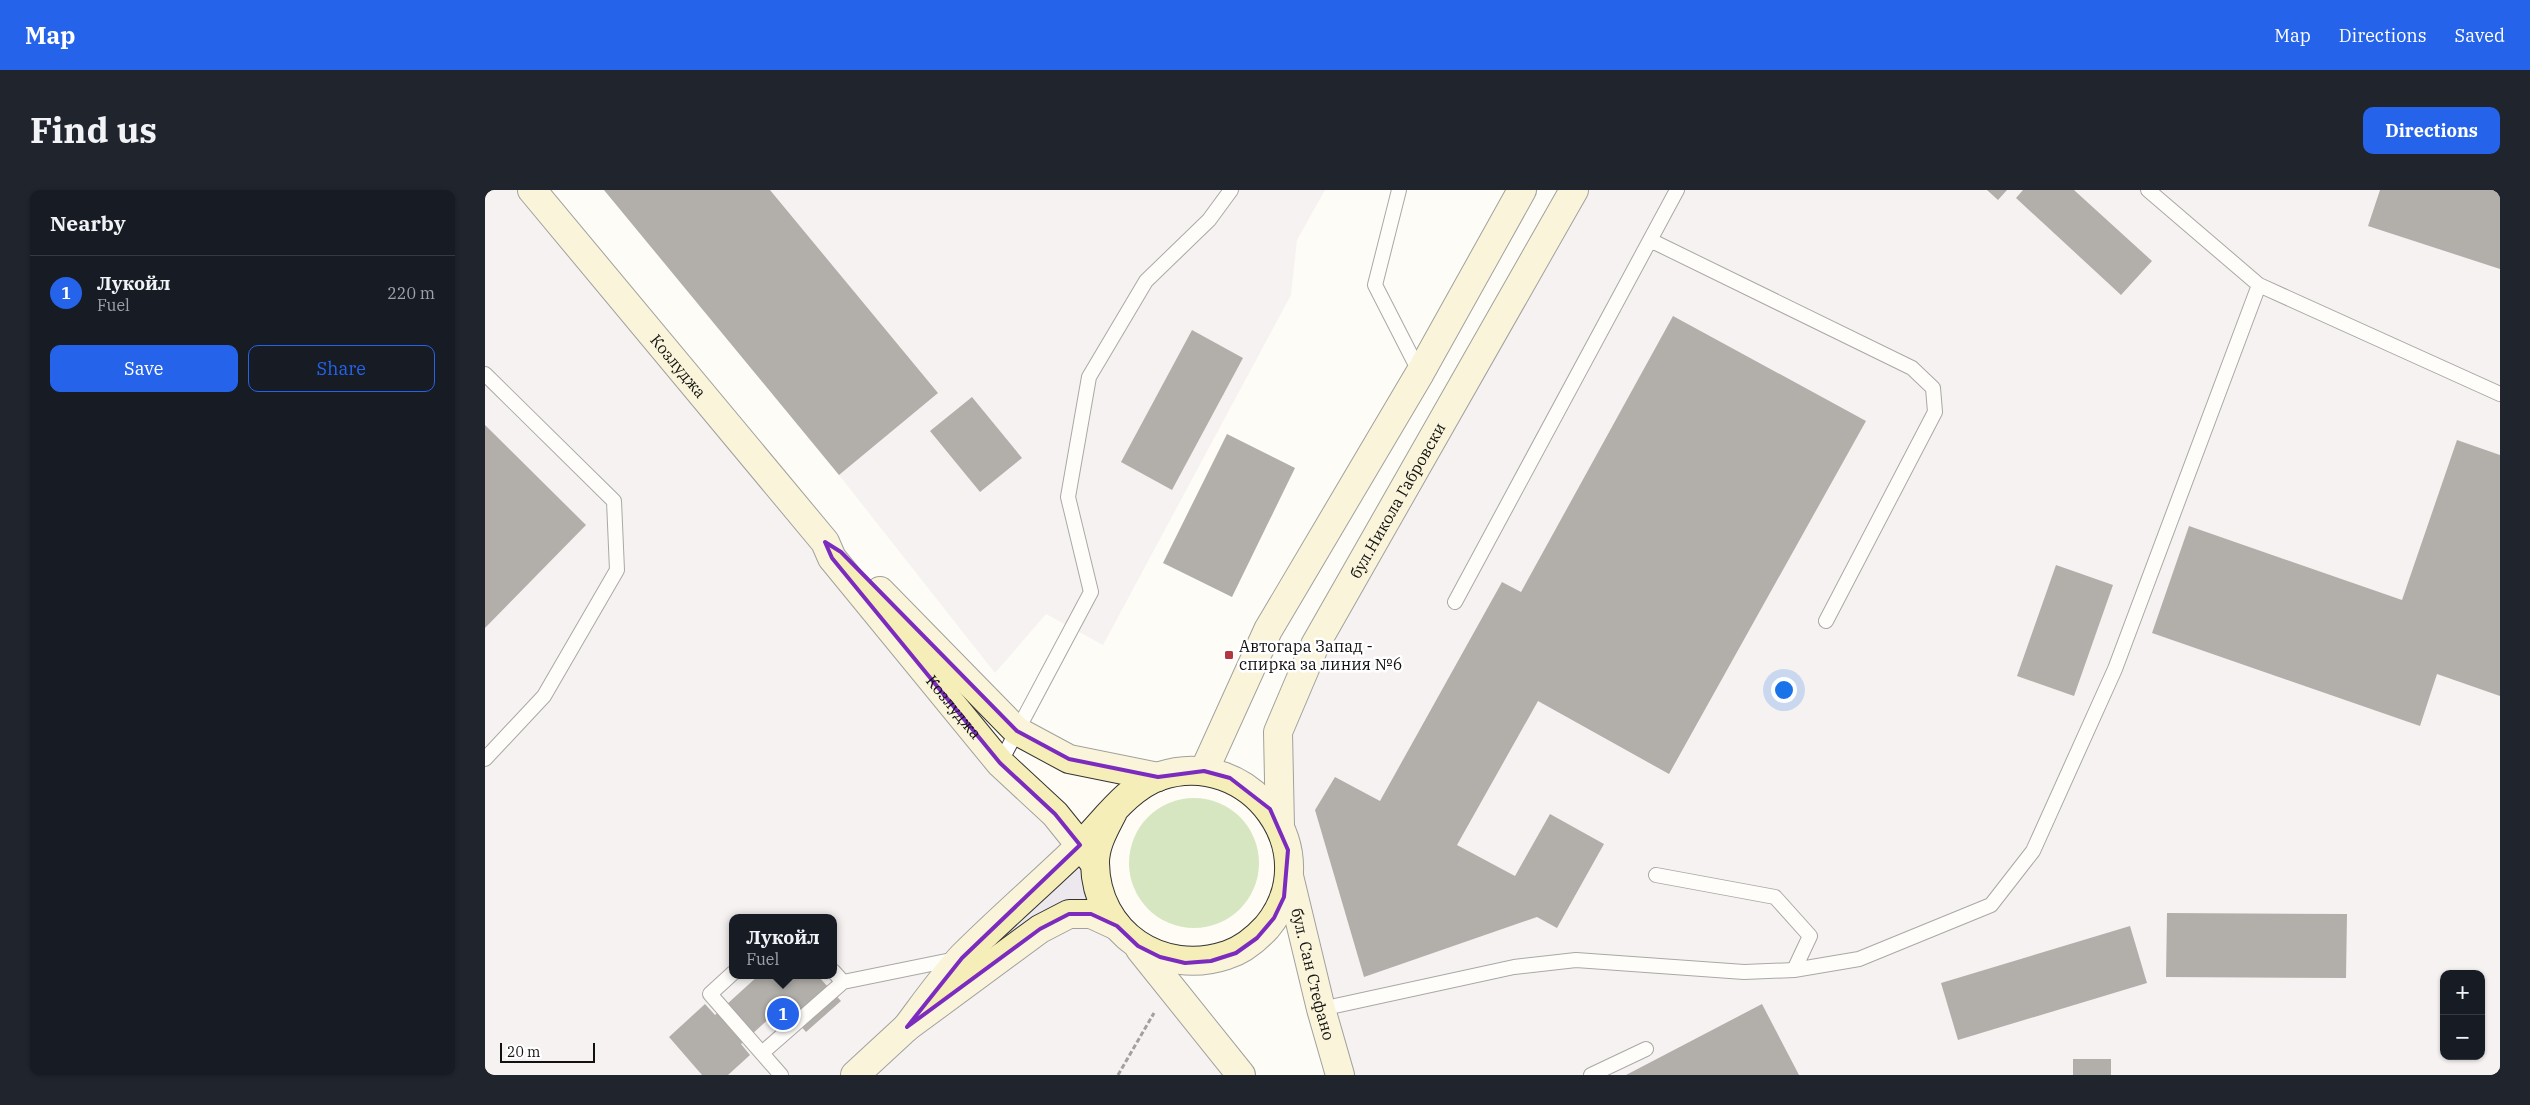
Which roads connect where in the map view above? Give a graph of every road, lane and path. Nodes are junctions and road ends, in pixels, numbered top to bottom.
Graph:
1 (532, 190) edge
2 (1231, 190) edge
3 (1399, 190) edge
4 (1521, 190) edge
5 (1574, 190) edge
6 (1677, 190) edge
7 (2148, 190) edge
8 (1650, 240) junction
9 (2259, 284) junction
10 (1420, 373) junction
11 (485, 374) edge
12 (2500, 394) edge
13 (825, 542) junction
14 (1455, 602) dead end
15 (1826, 621) dead end
16 (1017, 731) junction
17 (485, 759) edge
18 (1000, 764) junction
19 (1204, 771) junction
20 (1158, 777) junction
21 (1280, 827) junction
22 (1088, 854) junction
23 (1289, 873) junction
24 (1656, 875) dead end
25 (1117, 926) junction
26 (1138, 946) junction
27 (962, 958) junction
28 (1794, 970) junction
29 (837, 975) edge
30 (729, 977) edge
31 (843, 982) junction
32 (1170, 985) junction
33 (1321, 1009) junction
34 (907, 1027) junction
35 (1645, 1049) dead end
36 (762, 1053) junction
37 (781, 1075) edge
38 (855, 1075) edge
39 (1118, 1075) edge
40 (1241, 1075) edge
41 (1341, 1075) edge
42 (1591, 1075) edge

1 - 13 main road, Козлуджа
2 - 16 lane
3 - 10 lane
4 - 10 main road
5 - 21 main road, бул.Никола Габровски
6 - 8 lane
7 - 9 lane
8 - 14 lane
8 - 15 lane
9 - 12 lane
9 - 28 lane
10 - 19 main road
11 - 17 lane
13 - 16 main road, Козлуджа
13 - 18 main road, Козлуджа
16 - 18 lane
16 - 20 main road, Козлуджа
18 - 22 main road, Козлуджа
19 - 20 main road
19 - 21 main road
20 - 22 main road
21 - 23 main road
22 - 25 main road
22 - 27 main road
23 - 26 main road
23 - 33 main road, бул. Сан Стефано
24 - 28 lane
25 - 26 main road
25 - 34 main road
26 - 32 main road
27 - 31 lane
27 - 34 main road
28 - 33 lane
29 - 31 lane
30 - 36 lane
31 - 36 lane
32 - 39 path
32 - 40 main road
33 - 41 main road, бул. Сан Стефано
34 - 38 main road
35 - 42 lane
36 - 37 lane

